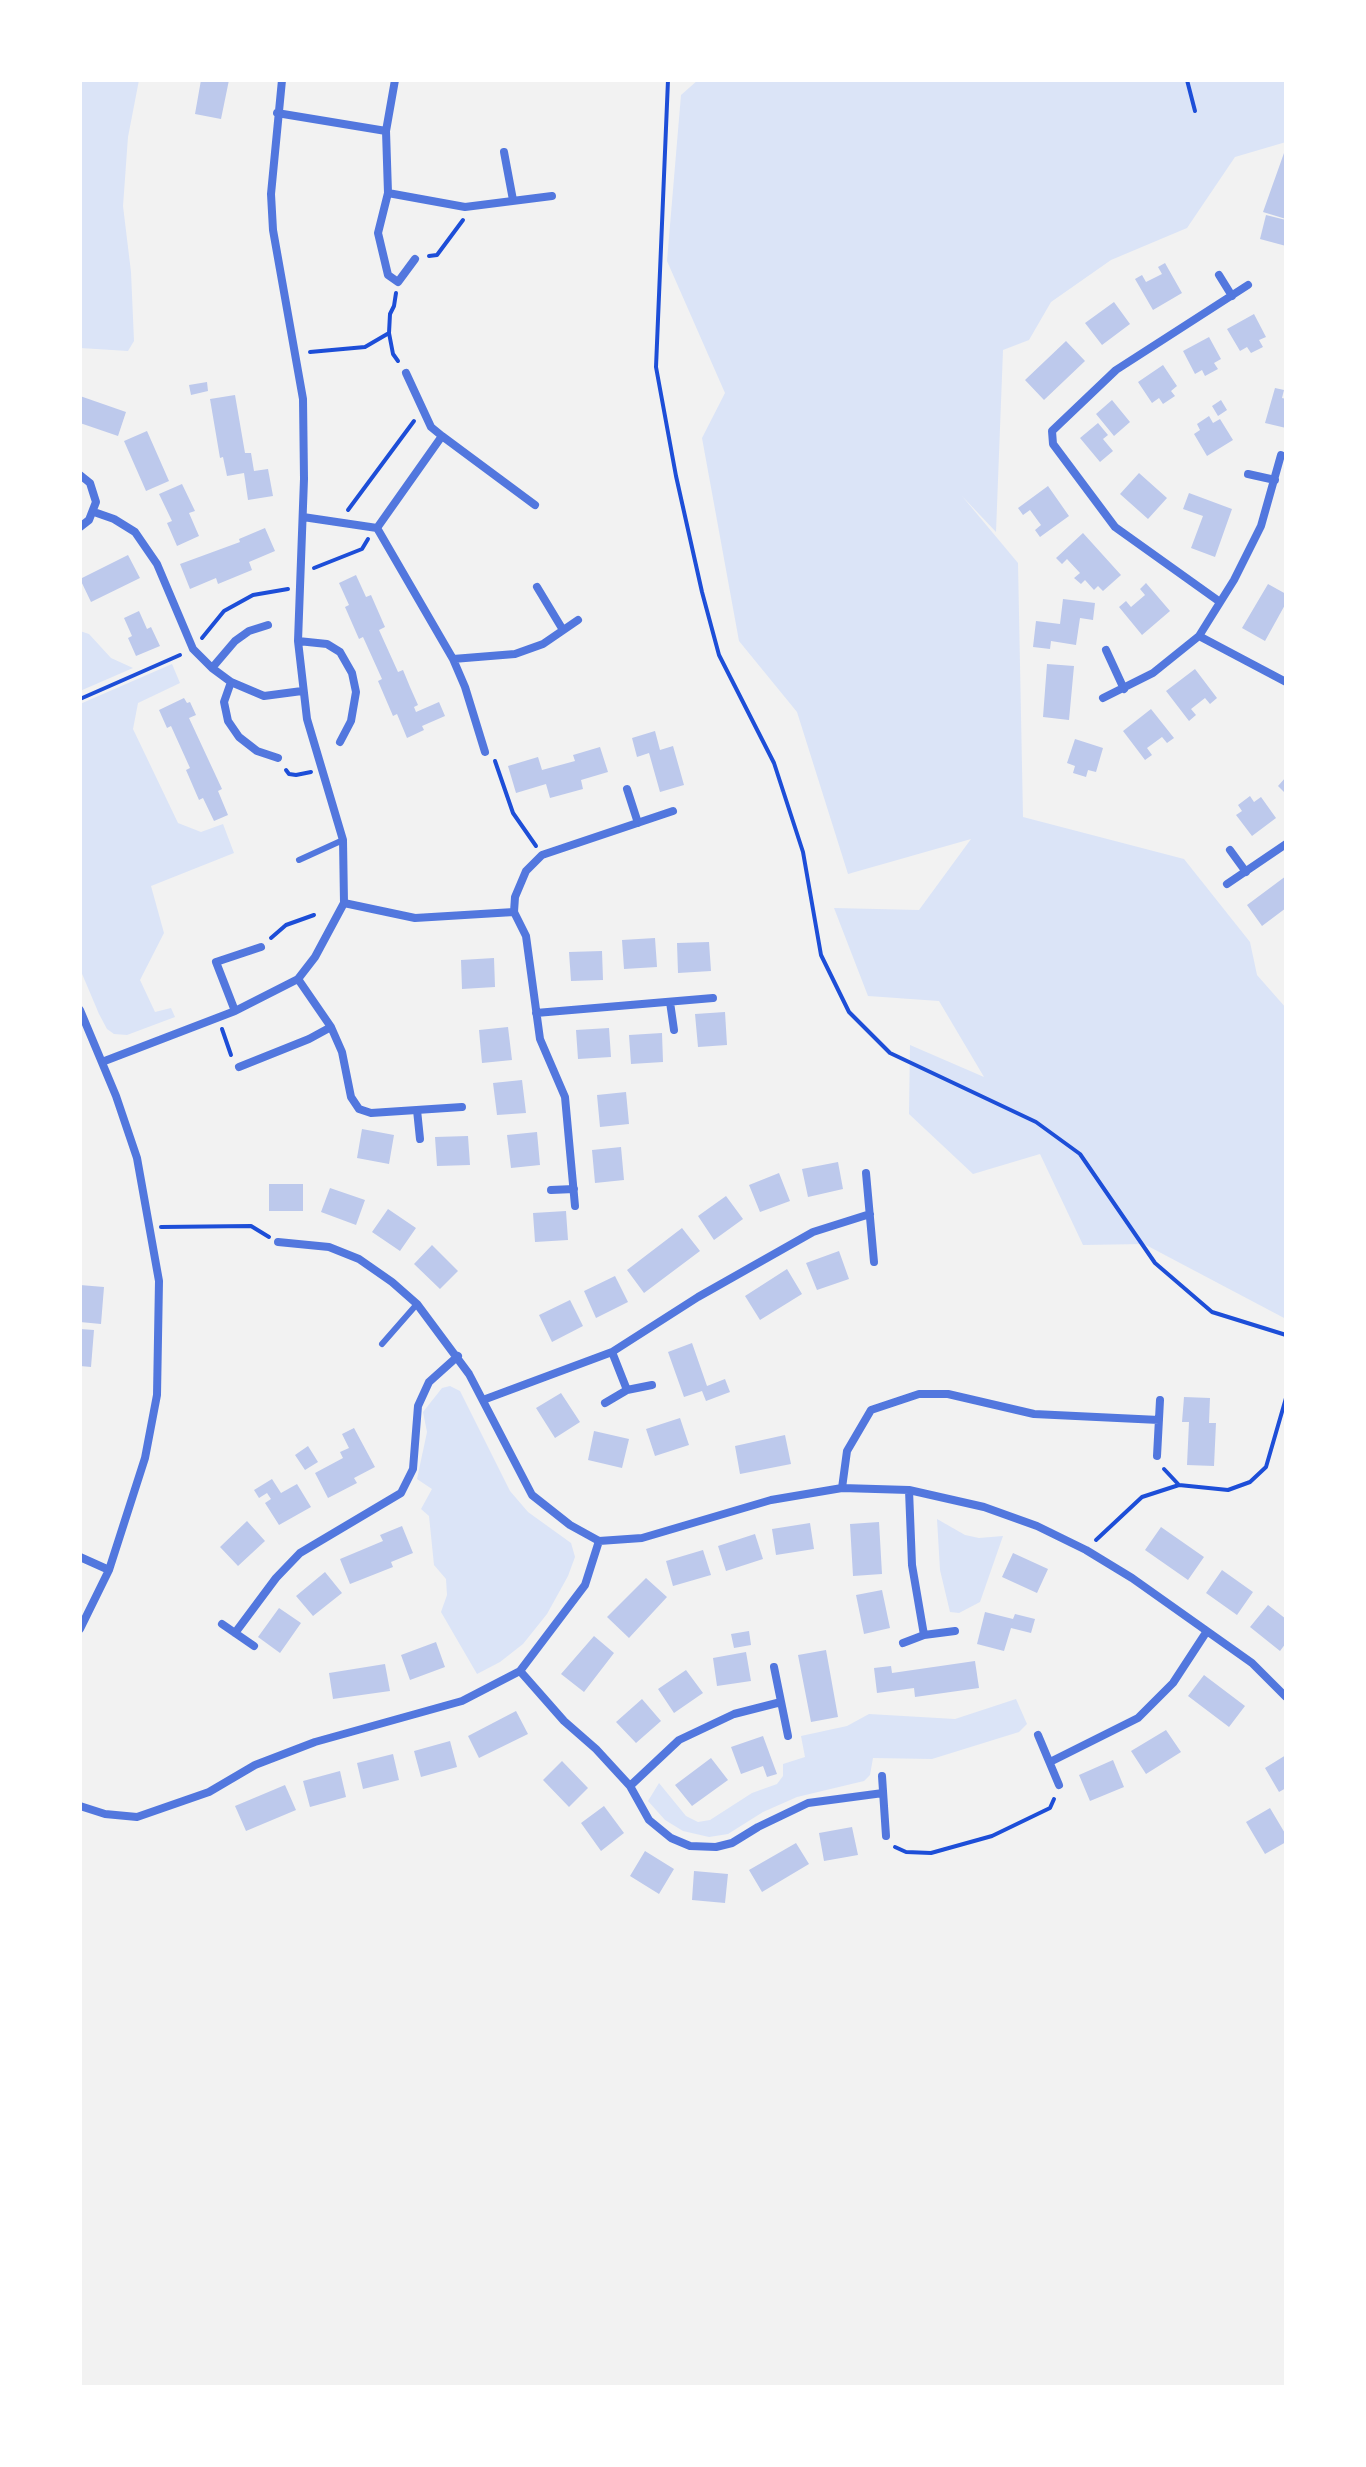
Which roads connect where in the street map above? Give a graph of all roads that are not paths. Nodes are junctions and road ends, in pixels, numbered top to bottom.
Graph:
1 (282, 80) edge
2 (395, 80) edge
3 (277, 113) junction
4 (386, 131) junction
5 (504, 152) dead end
6 (388, 193) junction
7 (552, 196) dead end
8 (513, 200) junction
9 (415, 259) road end
10 (1219, 275) dead end
11 (1248, 285) dead end
12 (1232, 296) junction
13 (406, 373) road end
14 (442, 436) junction
15 (1281, 455) dead end
16 (1248, 474) dead end
17 (80, 475) edge
18 (1275, 480) junction
19 (535, 505) dead end
20 (94, 512) junction
21 (303, 517) junction
22 (80, 527) edge
23 (377, 528) junction
24 (537, 587) dead end
25 (1220, 602) junction
26 (578, 620) dead end
27 (268, 625) dead end
28 (563, 630) junction
29 (1199, 636) junction
30 (298, 641) junction
31 (1106, 650) dead end
32 (453, 659) junction
33 (212, 668) junction
34 (231, 682) junction
35 (1286, 682) edge
36 (1124, 689) junction
37 (302, 691) junction
38 (1103, 698) dead end
39 (340, 742) dead end
40 (485, 752) road end
41 (278, 758) road end
42 (627, 789) dead end
43 (673, 811) dead end
44 (638, 823) junction
45 (343, 840) junction
46 (1286, 844) edge
47 (1230, 850) dead end
48 (299, 860) dead end
49 (1246, 872) junction
50 (1227, 884) dead end
51 (344, 903) junction
52 (514, 912) junction
53 (261, 947) road end
54 (298, 979) junction
55 (713, 998) dead end
56 (670, 1002) junction
57 (80, 1010) edge
58 (235, 1011) junction
59 (536, 1013) junction
60 (331, 1027) junction
61 (674, 1030) dead end
62 (102, 1062) junction
63 (239, 1067) road end
64 (462, 1107) dead end
65 (417, 1110) junction
66 (420, 1139) dead end
67 (866, 1173) dead end
68 (574, 1189) junction
69 (551, 1190) dead end
70 (575, 1206) dead end
71 (870, 1214) junction
72 (278, 1242) road end
73 (874, 1262) dead end
74 (417, 1304) junction
75 (382, 1344) dead end
76 (612, 1352) junction
77 (458, 1356) junction
78 (652, 1385) dead end
79 (627, 1390) junction
80 (483, 1400) junction
81 (1160, 1400) dead end
82 (605, 1403) dead end
83 (1159, 1420) junction
84 (1157, 1456) road end
85 (842, 1488) junction
86 (909, 1490) junction
87 (599, 1541) junction
88 (80, 1557) edge
89 (109, 1570) junction
90 (222, 1624) dead end
91 (80, 1629) edge
92 (955, 1631) dead end
93 (1207, 1631) junction
94 (235, 1633) junction
95 (924, 1635) junction
96 (903, 1643) dead end
97 (254, 1646) dead end
98 (774, 1667) dead end
99 (520, 1671) junction
100 (1286, 1697) edge
101 (781, 1702) junction
102 (1038, 1735) dead end
103 (788, 1736) dead end
104 (1050, 1762) junction
105 (882, 1776) dead end
106 (1059, 1785) road end
107 (630, 1786) junction
108 (883, 1793) junction
109 (80, 1806) edge
110 (886, 1836) road end

1 - 3 street
2 - 4 street
3 - 4 street
3 - 21 street
4 - 6 street
5 - 8 street
6 - 8 street
6 - 9 street
7 - 8 street
10 - 12 street
11 - 12 street
12 - 25 street
13 - 14 street
14 - 19 street
14 - 23 street
15 - 18 street
16 - 18 street
17 - 20 street
18 - 25 street
20 - 22 street
20 - 33 street
21 - 23 street
21 - 30 street
23 - 32 street
24 - 28 street
25 - 29 street
26 - 28 street
27 - 33 street
28 - 32 street
29 - 35 street
29 - 36 street
30 - 37 street
30 - 39 street
31 - 36 street
32 - 40 street
33 - 34 street
34 - 37 street
34 - 41 street
36 - 38 street
37 - 45 street
42 - 44 street
43 - 44 street
44 - 52 street
45 - 48 lane
45 - 51 street
46 - 49 street
47 - 49 street
49 - 50 street
51 - 52 street
51 - 54 street
52 - 59 street
53 - 58 street
54 - 58 street
54 - 60 street
55 - 56 street
56 - 59 street
56 - 61 street
57 - 62 street
58 - 62 street
59 - 68 street
60 - 63 street
60 - 65 street
62 - 89 street
64 - 65 street
65 - 66 street
67 - 71 street
68 - 69 street
68 - 70 street
71 - 73 street
71 - 76 street
72 - 74 street
74 - 75 lane
74 - 77 street
76 - 79 street
76 - 80 street
77 - 80 street
77 - 94 street
78 - 79 street
79 - 82 street
80 - 87 street
81 - 83 street
83 - 84 street
83 - 85 street
85 - 86 street
85 - 87 street
86 - 93 street
86 - 95 street
87 - 99 street
88 - 89 street
89 - 91 street
90 - 94 street
92 - 95 street
93 - 100 street
93 - 104 street
94 - 97 street
95 - 96 street
98 - 101 street
99 - 107 street
99 - 109 street
101 - 103 street
101 - 107 street
102 - 104 street
104 - 106 street
105 - 108 street
107 - 108 street
108 - 110 street

